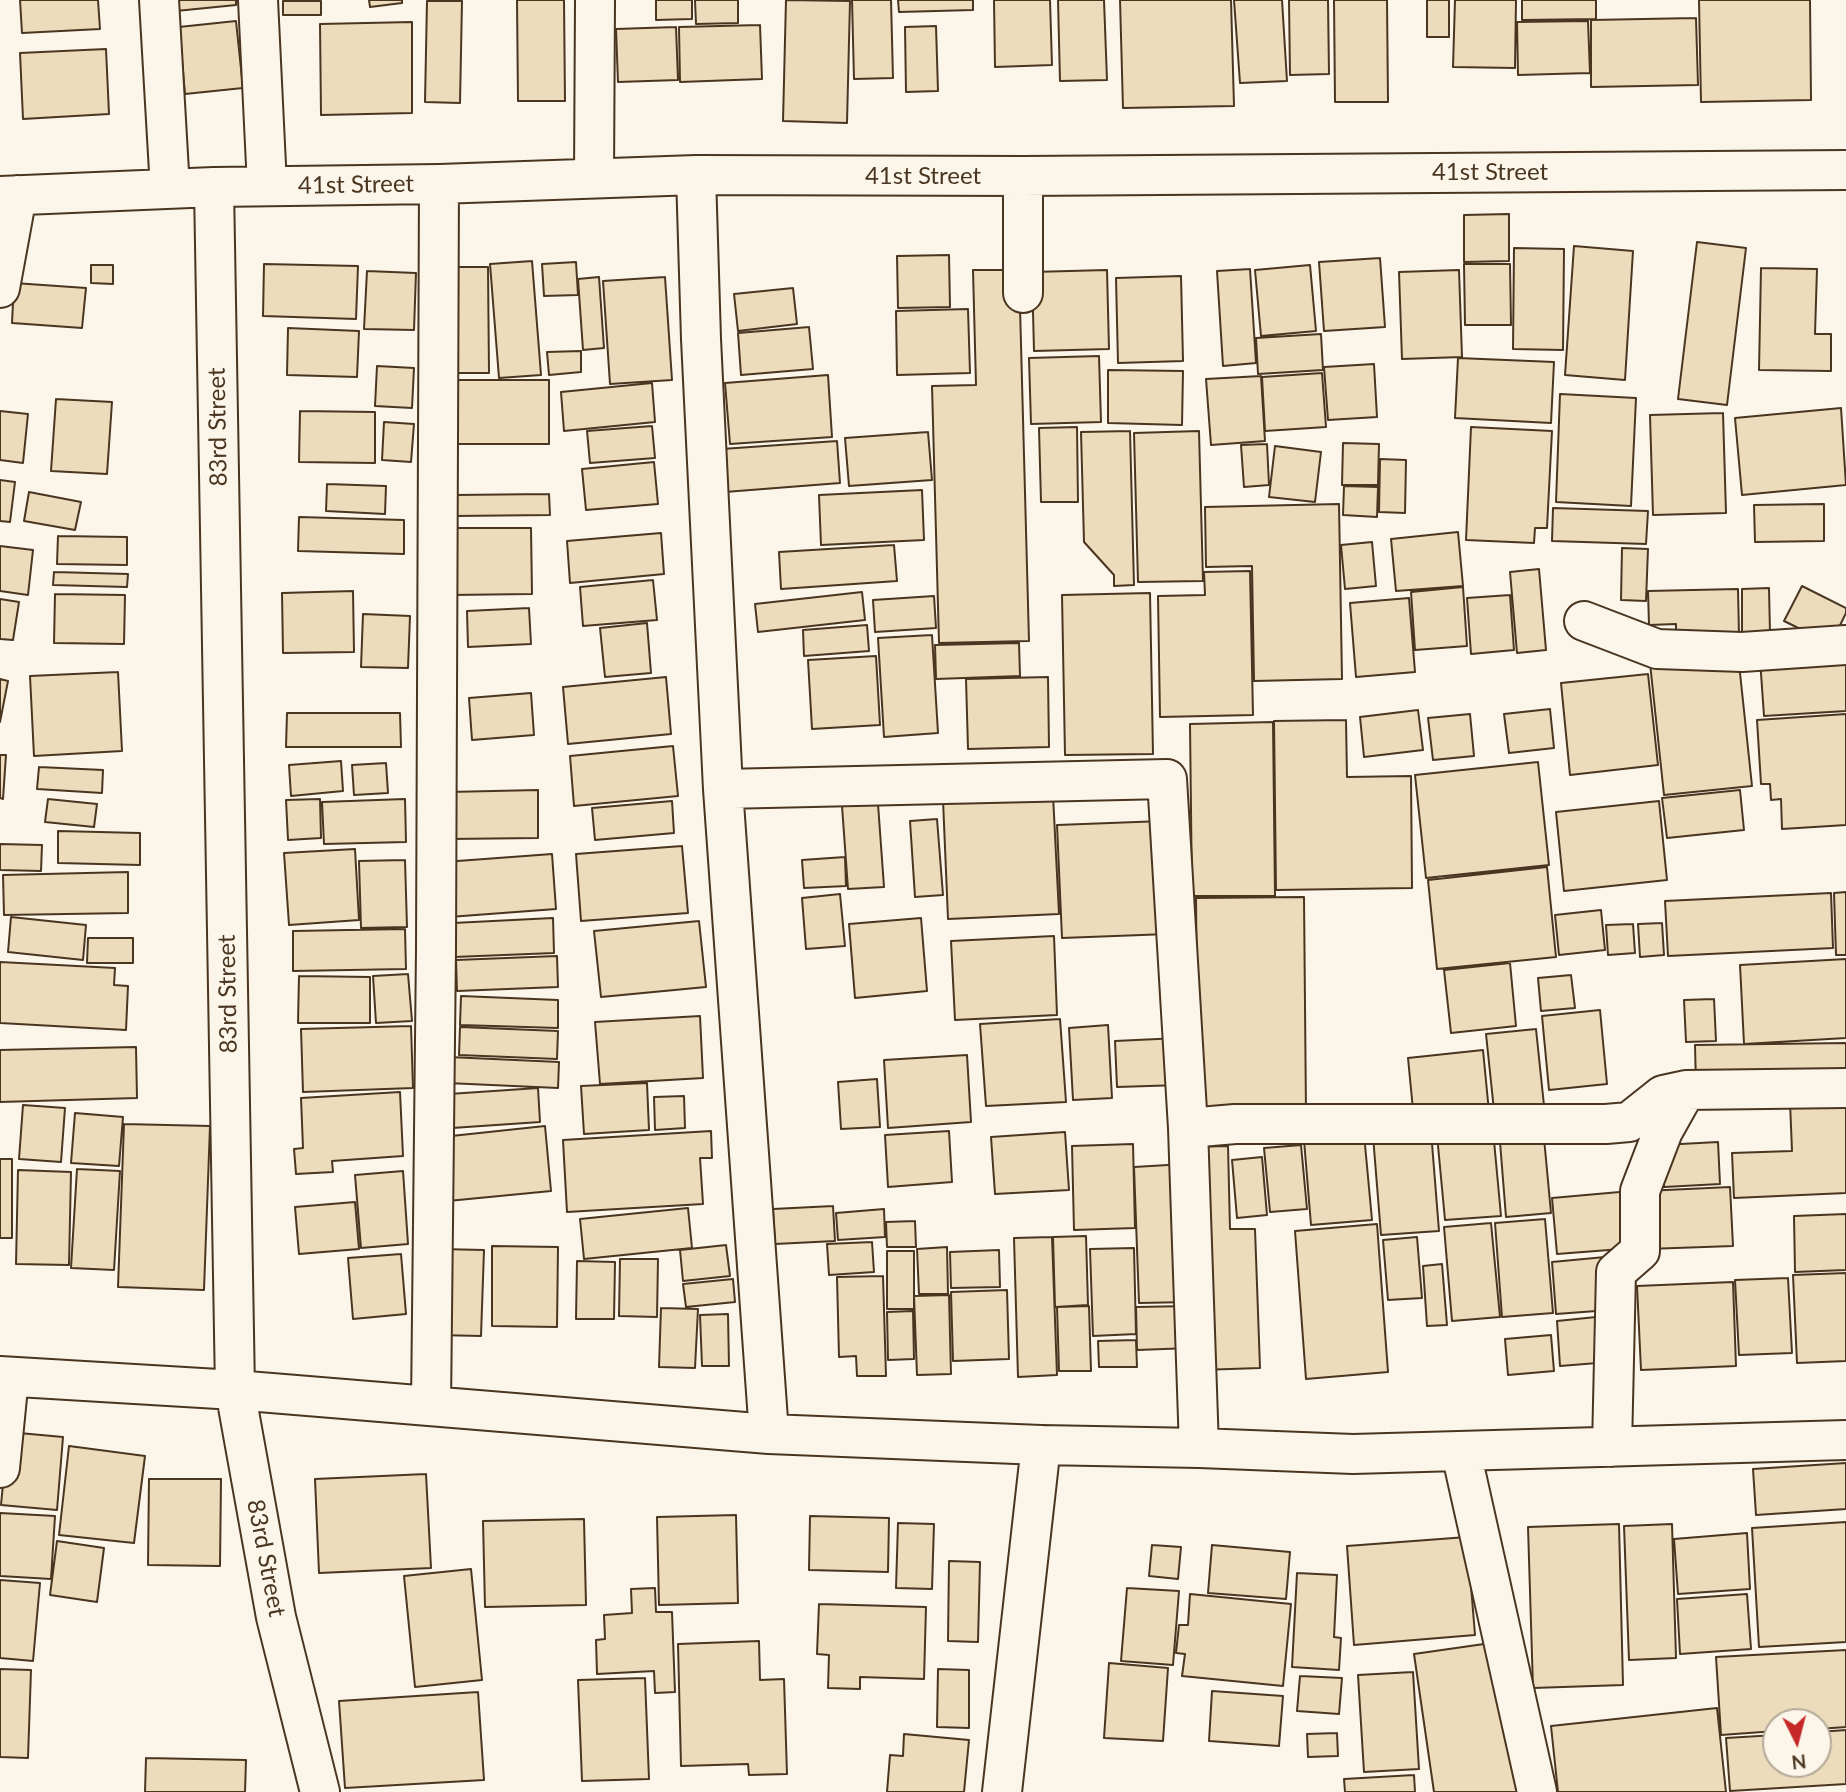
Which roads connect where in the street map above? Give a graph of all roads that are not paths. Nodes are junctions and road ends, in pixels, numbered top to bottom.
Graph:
1 (159, 0) edge
2 (258, 0) edge
3 (595, 0) edge
4 (1846, 170) edge
5 (696, 175) junction
6 (1023, 176) junction
7 (594, 178) junction
8 (439, 184) junction
9 (214, 187) junction
10 (267, 187) junction
11 (170, 189) junction
12 (8, 196) edge
13 (0, 288) edge
14 (1023, 293) dead end
15 (1584, 621) dead end
16 (1846, 645) edge
17 (723, 789) junction
18 (1846, 1088) edge
19 (1686, 1090) junction
20 (1188, 1128) junction
21 (4, 1376) edge
22 (235, 1390) junction
23 (431, 1406) junction
24 (769, 1434) junction
25 (1846, 1440) edge
26 (1041, 1445) junction
27 (1612, 1447) junction
28 (1199, 1448) junction
29 (1461, 1452) junction
30 (0, 1468) edge
31 (320, 1792) edge
32 (1002, 1792) edge
33 (1536, 1792) edge

1 - 11 street
2 - 10 street
3 - 7 street
4 - 6 street, 41st Street
5 - 6 street, 41st Street
5 - 7 street, 41st Street
5 - 17 street
6 - 14 street
7 - 8 street, 41st Street
8 - 10 street, 41st Street
8 - 23 street
9 - 10 street, 41st Street
9 - 11 street, 41st Street
9 - 22 street, 83rd Street
11 - 12 street, 41st Street
12 - 13 street
15 - 16 street
17 - 20 street
17 - 24 street
18 - 19 street
19 - 20 street
19 - 27 street
20 - 28 street
21 - 22 street
21 - 30 street
22 - 23 street
22 - 31 street, 83rd Street
23 - 24 street
24 - 26 street
25 - 27 street
26 - 28 street
26 - 32 street
27 - 29 street
28 - 29 street
29 - 33 street

